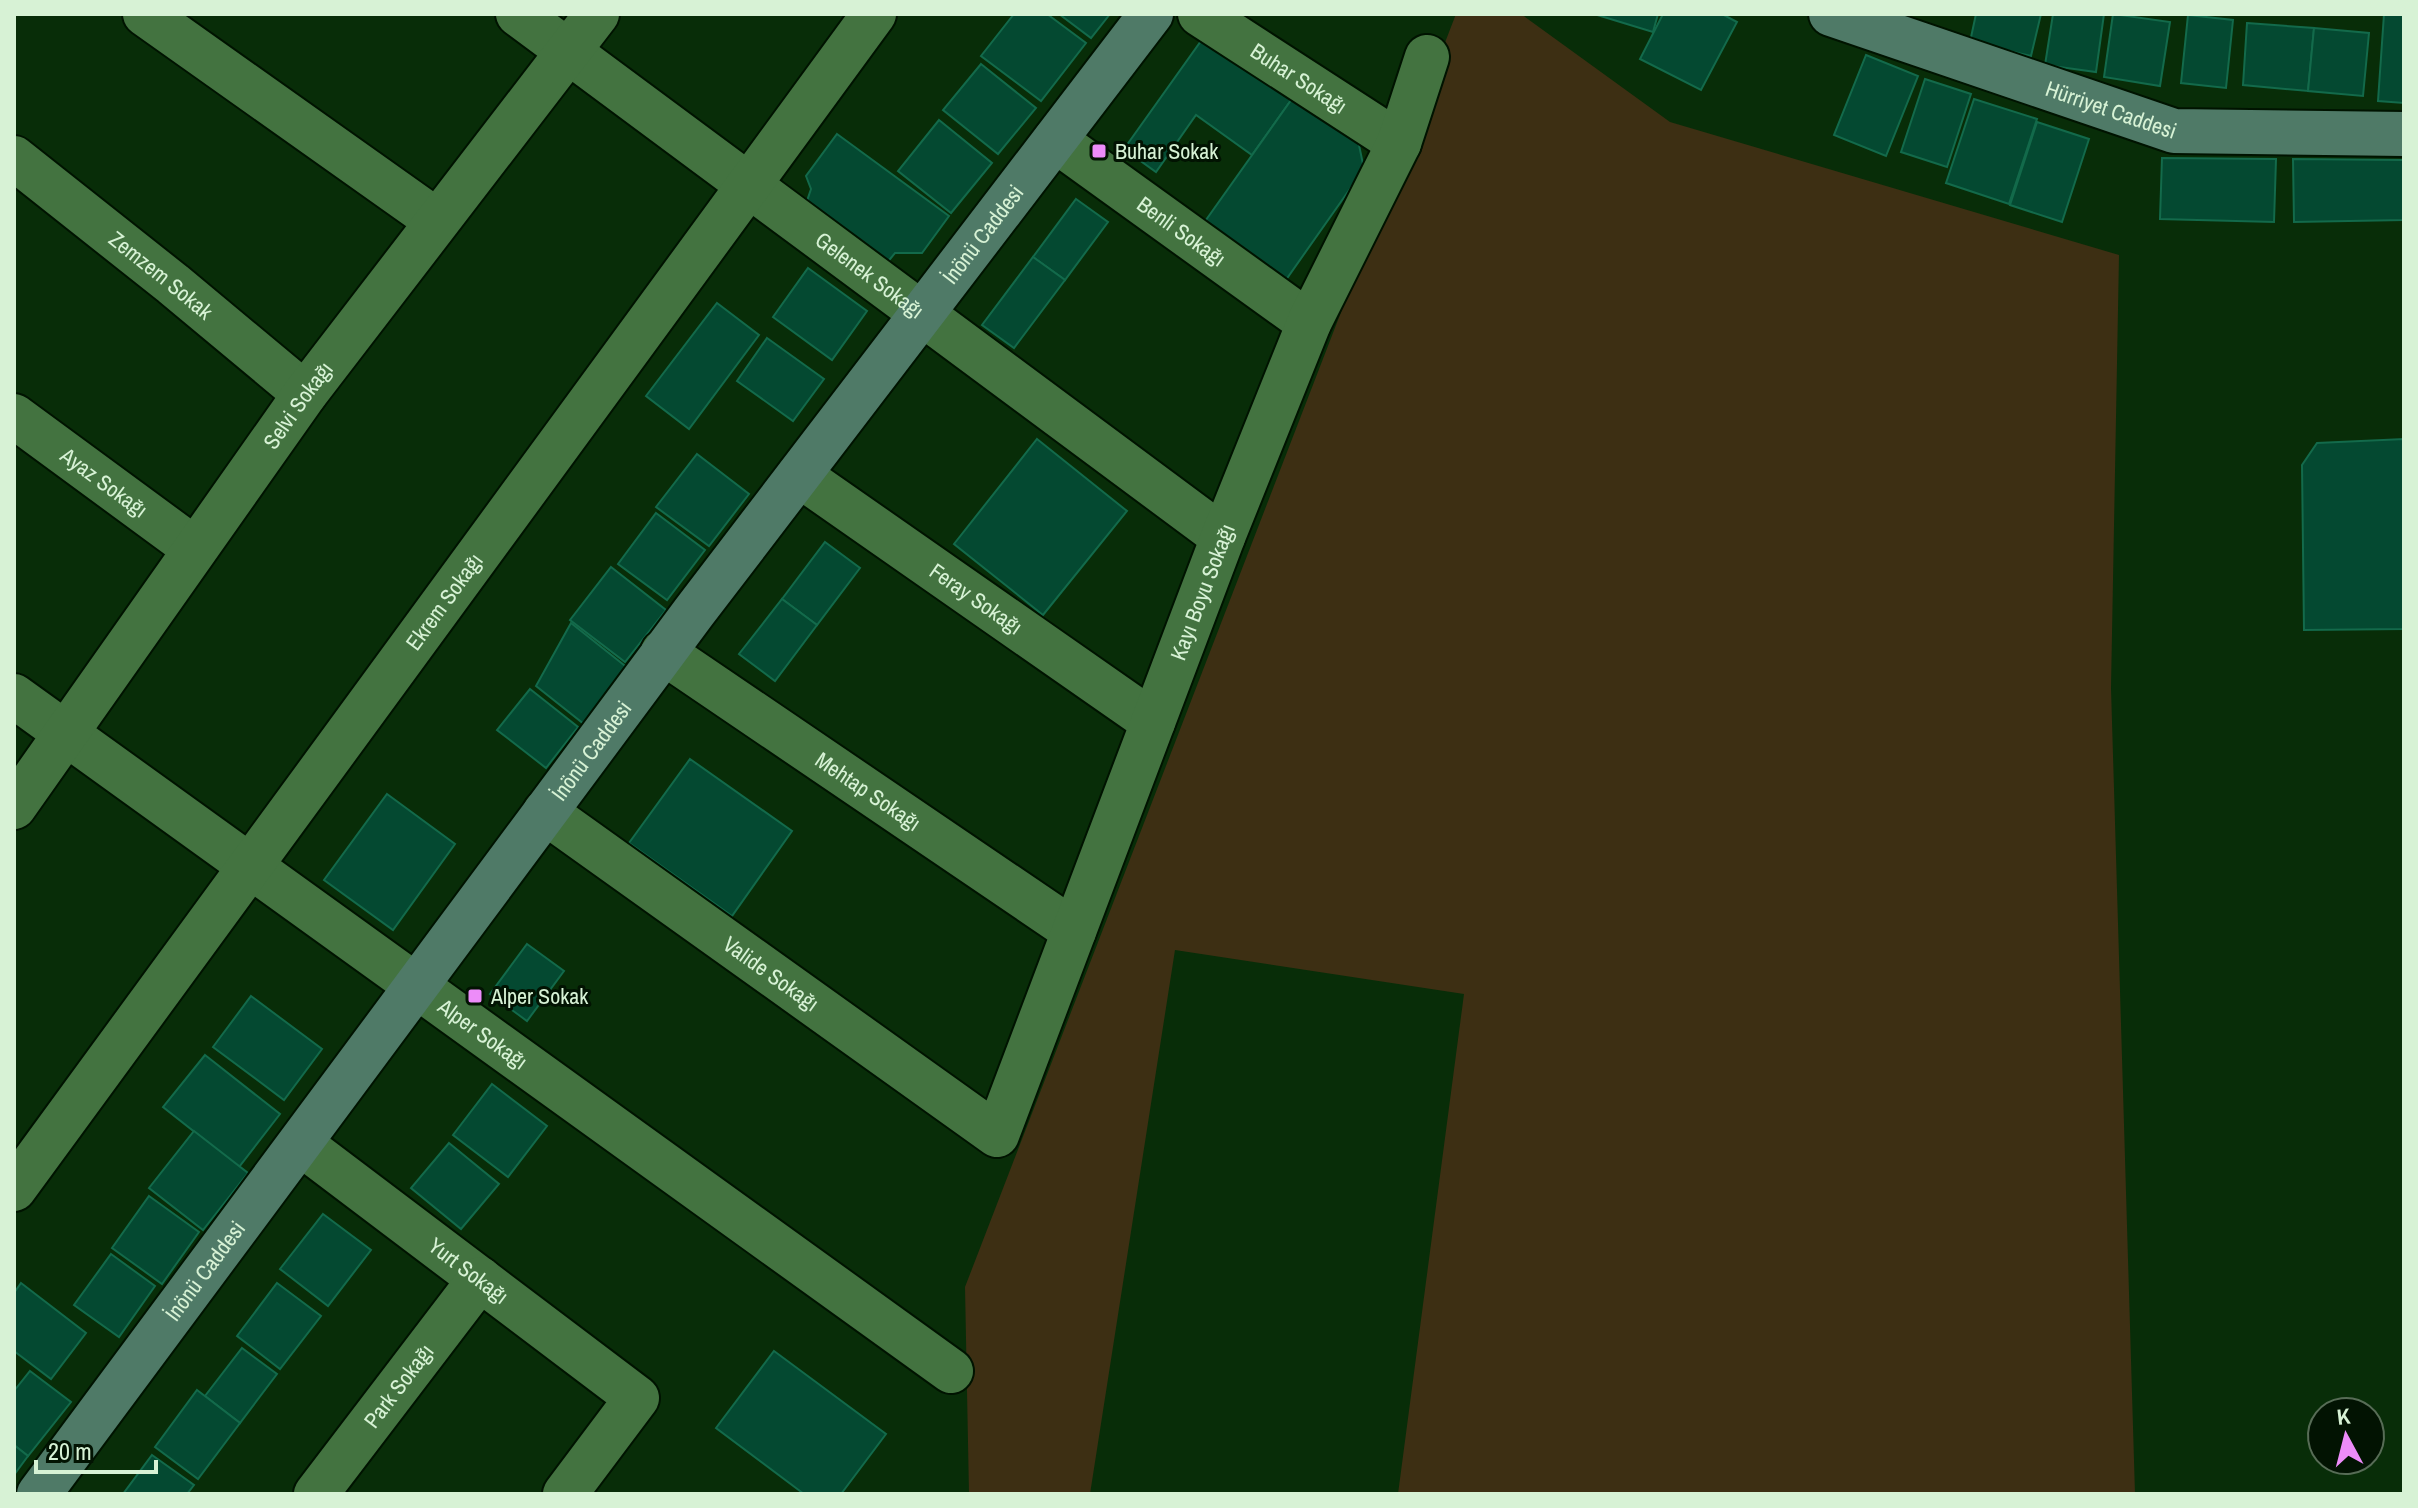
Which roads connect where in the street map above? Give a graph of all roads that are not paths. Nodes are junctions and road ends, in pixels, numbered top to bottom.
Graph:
1 (145, 14) edge
2 (518, 14) edge
3 (597, 14) edge
4 (874, 14) edge
5 (1151, 14) edge
6 (1200, 14) edge
7 (1831, 14) edge
8 (568, 51) junction
9 (1427, 57) dead end
10 (2404, 134) edge
11 (1055, 140) junction
12 (1399, 143) junction
13 (14, 158) edge
14 (747, 184) junction
15 (437, 221) junction
16 (922, 313) junction
17 (1309, 323) junction
18 (305, 394) junction
19 (14, 416) edge
20 (799, 475) junction
21 (1223, 537) junction
22 (195, 549) junction
23 (663, 652) junction
24 (14, 696) edge
25 (1153, 722) junction
26 (66, 733) junction
27 (14, 807) edge
28 (545, 812) junction
29 (250, 865) junction
30 (1074, 931) junction
31 (417, 986) junction
32 (997, 1135) joint
33 (301, 1144) junction
34 (14, 1189) edge
35 (480, 1279) junction
36 (951, 1371) dead end
37 (39, 1494) edge
38 (316, 1494) edge
39 (565, 1494) edge

1 - 15 street
2 - 8 street, Gelenek Sokağı
3 - 8 street, Selvi Sokağı
4 - 14 street, Ekrem Sokağı
5 - 11 street, İnönü Caddesi
6 - 12 street, Buhar Sokağı
7 - 10 street, Hürriyet Caddesi
8 - 14 street, Gelenek Sokağı
8 - 15 street, Selvi Sokağı
9 - 12 street, Kayı Boyu Sokağı
11 - 16 street, İnönü Caddesi
11 - 17 street, Benli Sokağı
12 - 17 street, Kayı Boyu Sokağı
13 - 18 street, Zemzem Sokak
14 - 16 street, Gelenek Sokağı
14 - 29 street, Ekrem Sokağı
15 - 18 street, Selvi Sokağı
16 - 20 street, İnönü Caddesi
16 - 21 street, Gelenek Sokağı
17 - 21 street, Kayı Boyu Sokağı
18 - 22 street, Selvi Sokağı
19 - 22 street, Ayaz Sokağı
20 - 23 street, İnönü Caddesi
20 - 25 street, Feray Sokağı
21 - 25 street, Kayı Boyu Sokağı
22 - 26 street, Selvi Sokağı
23 - 28 street, İnönü Caddesi
23 - 30 street, Mehtap Sokağı
24 - 26 street, Alper Sokağı
25 - 30 street, Kayı Boyu Sokağı
26 - 27 street, Selvi Sokağı
26 - 29 street, Alper Sokağı
28 - 31 street, İnönü Caddesi
28 - 32 street, Valide Sokağı
29 - 31 street, Alper Sokağı
29 - 34 street, Ekrem Sokağı
30 - 32 street, Kayı Boyu Sokağı
31 - 33 street, İnönü Caddesi
31 - 36 street, Alper Sokağı
33 - 35 street, Yurt Sokağı
33 - 37 street, İnönü Caddesi
35 - 38 street, Park Sokağı
35 - 39 street, Yurt Sokağı

